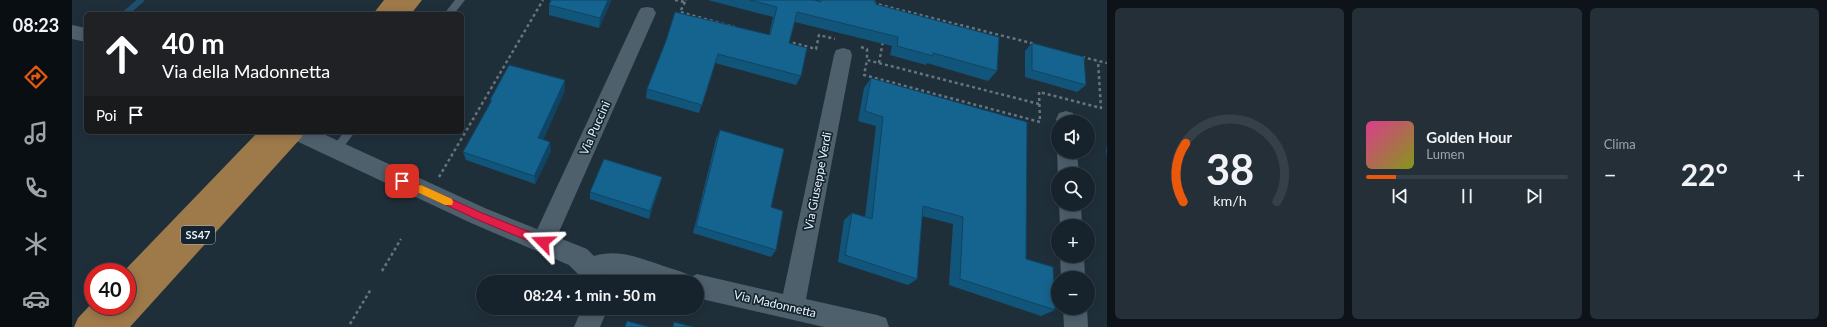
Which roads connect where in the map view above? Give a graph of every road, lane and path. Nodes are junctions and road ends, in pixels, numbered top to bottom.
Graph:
1 (394, 0) edge
2 (413, 0) edge
3 (460, 0) edge
4 (543, 0) edge
5 (675, 0) edge
6 (685, 1) edge
7 (868, 2) edge
8 (889, 7) junction
9 (384, 12) edge
10 (402, 12) edge
11 (451, 12) edge
12 (647, 13) dead end
13 (888, 14) edge
14 (741, 28) edge
15 (72, 32) edge
16 (84, 35) edge
17 (884, 35) edge
18 (786, 41) edge
19 (1038, 45) edge
20 (847, 47) junction
21 (1076, 55) edge
22 (867, 60) junction
23 (1098, 61) junction
24 (879, 63) junction
25 (1107, 63) edge
26 (1040, 104) junction
27 (348, 134) edge
28 (464, 134) edge
29 (464, 134) edge
30 (283, 135) edge
31 (335, 150) junction
32 (429, 193) junction
33 (402, 239) dead end
34 (543, 242) junction
35 (382, 271) dead end
36 (592, 275) edge
37 (658, 275) edge
38 (136, 276) edge
39 (704, 288) edge
40 (371, 289) dead end
41 (792, 307) junction
42 (98, 315) edge
43 (592, 315) edge
44 (1075, 315) edge
45 (350, 324) dead end
46 (87, 327) edge
47 (113, 327) edge
48 (587, 327) edge
49 (877, 327) edge
50 (1076, 327) edge

1 - 9 highway
2 - 10 highway
3 - 11 lane
4 - 29 path
5 - 6 path
6 - 14 path
7 - 8 path
8 - 13 path
8 - 19 path
12 - 34 street, Via Puccini
15 - 16 street
17 - 24 path
18 - 20 path
20 - 22 path
20 - 41 street, Via Giuseppe Verdi
21 - 23 path
22 - 24 path
22 - 26 path
23 - 25 path
23 - 26 path
24 - 26 path
27 - 31 lane
28 - 32 path
30 - 31 street
30 - 38 highway, SS47
30 - 47 highway, SS47
31 - 32 street
32 - 34 street
33 - 35 path
34 - 36 street
36 - 37 street
39 - 41 street, Via Madonnetta
40 - 45 path
41 - 49 street, Via Madonnetta
42 - 46 highway
43 - 48 street
44 - 50 street

